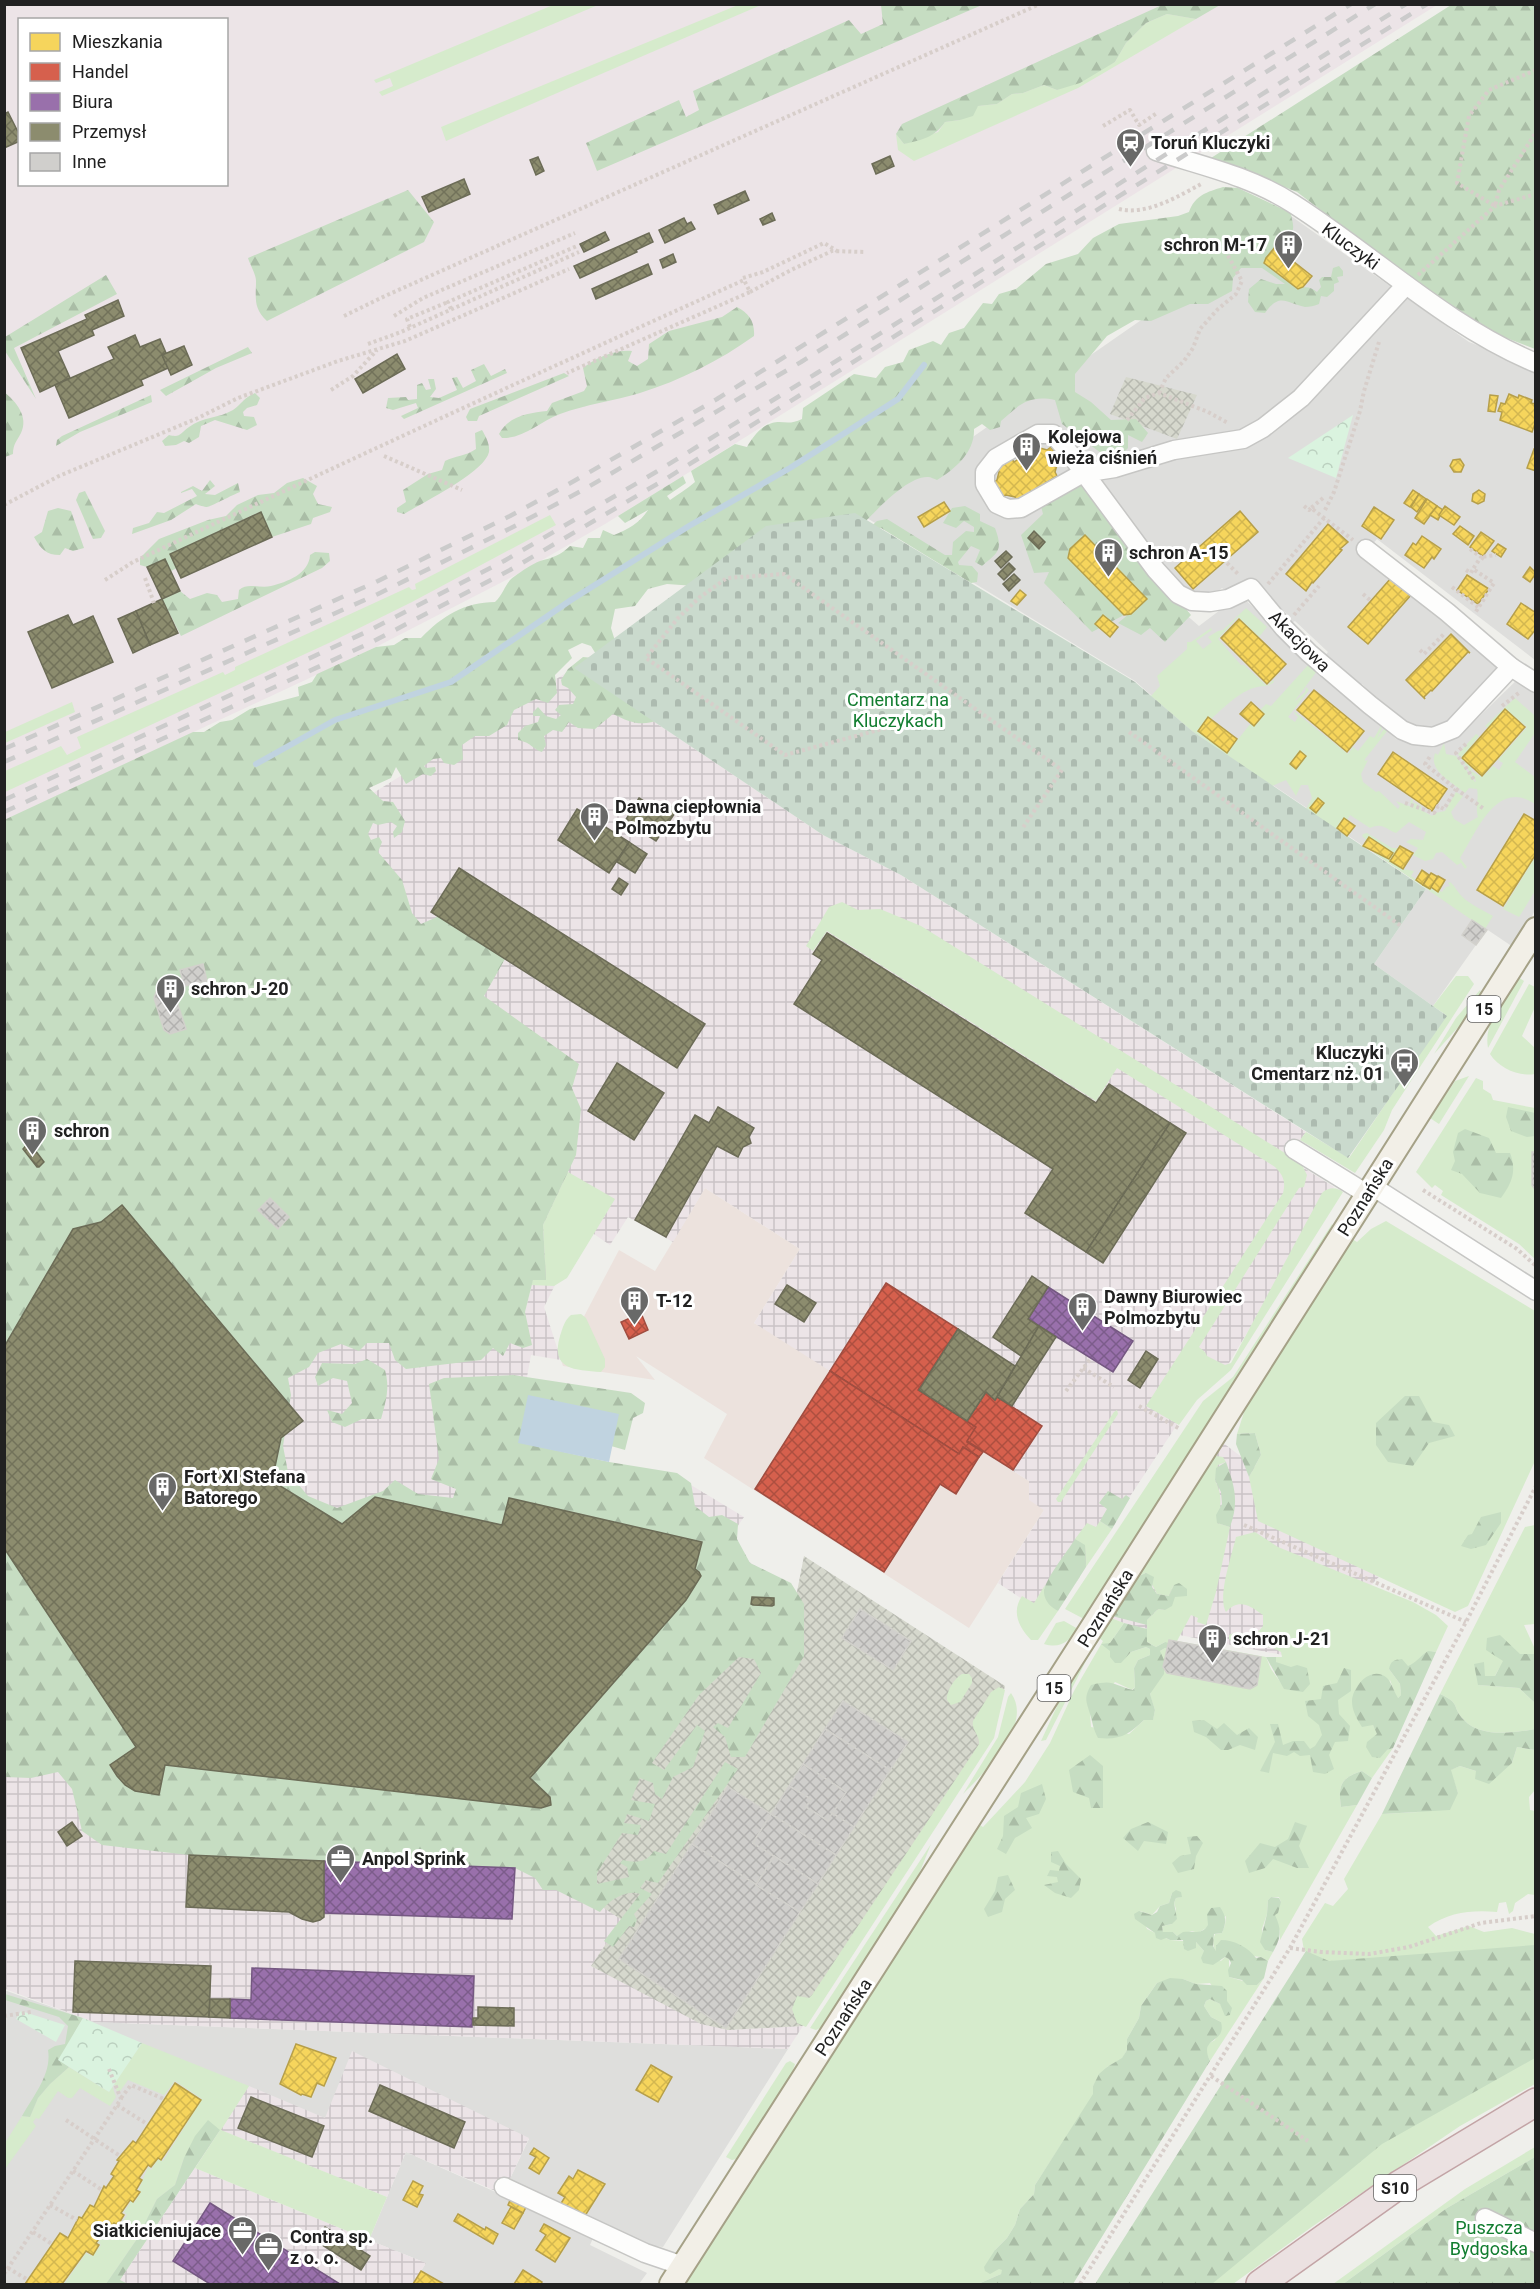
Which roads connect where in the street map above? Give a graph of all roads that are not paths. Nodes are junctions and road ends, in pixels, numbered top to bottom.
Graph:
1 (1156, 151) dead end
2 (1406, 285) junction
3 (1536, 363) edge
4 (1083, 473) junction
5 (1366, 549) road end
6 (1511, 667) junction
7 (1531, 686) edge
8 (1536, 929) edge
9 (1294, 1149) dead end
10 (1370, 1190) junction
11 (1536, 1291) edge
12 (1536, 2102) edge
13 (504, 2187) dead end
14 (1485, 2218) dead end
15 (1536, 2243) edge
16 (677, 2275) edge
17 (1260, 2284) edge

1 - 2 street, Kluczyki
2 - 3 street, Kluczyki
2 - 4 street
4 - 4 street, Akacjowa
4 - 6 street, Akacjowa
5 - 6 street
6 - 7 street
8 - 10 main road, Poznańska / 15
9 - 10 street
10 - 11 street
10 - 16 main road, Poznańska / 15
12 - 17 highway, S10
13 - 16 street
14 - 15 street

